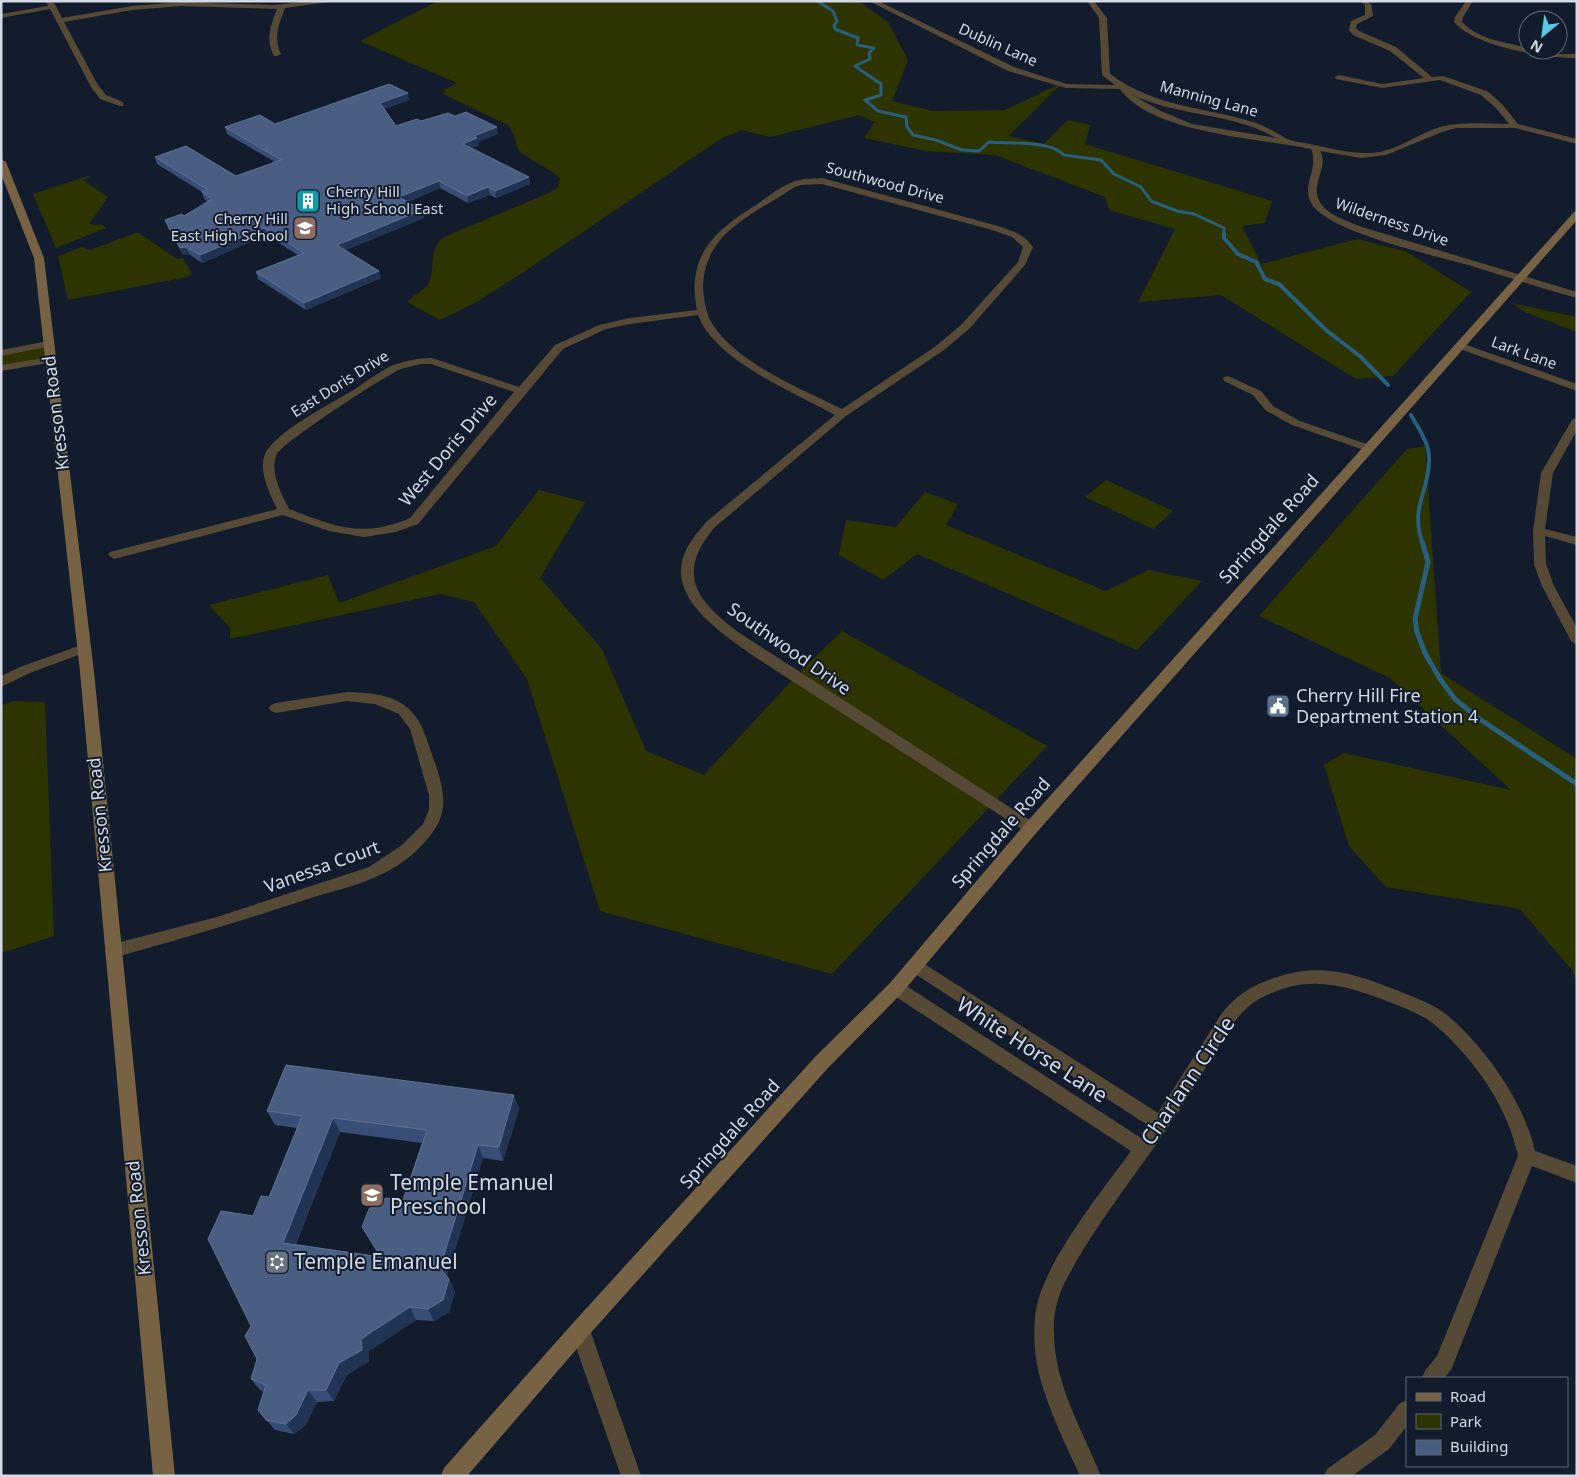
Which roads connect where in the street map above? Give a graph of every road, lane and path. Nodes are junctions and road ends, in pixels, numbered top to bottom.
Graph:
1 (334, 1) edge
2 (872, 1) edge
3 (1090, 1) edge
4 (1363, 1) edge
5 (1470, 1) edge
6 (50, 4) edge
7 (282, 6) junction
8 (1, 10) edge
9 (1, 16) edge
10 (59, 21) junction
11 (1518, 47) edge
12 (277, 54) dead end
13 (1339, 77) dead end
14 (1430, 79) junction
15 (1122, 87) junction
16 (120, 104) dead end
17 (1515, 126) junction
18 (1285, 141) junction
19 (1577, 142) edge
20 (1315, 148) junction
21 (3, 170) edge
22 (1577, 214) edge
23 (1520, 278) junction
24 (1577, 295) edge
25 (702, 312) junction
26 (48, 344) junction
27 (1461, 346) junction
28 (1, 353) edge
29 (50, 360) junction
30 (1, 368) edge
31 (1228, 379) dead end
32 (1577, 388) edge
33 (520, 391) junction
34 (842, 414) junction
35 (1577, 420) edge
36 (1368, 448) junction
37 (284, 511) junction
38 (1539, 531) junction
39 (1577, 541) edge
40 (114, 555) dead end
41 (1577, 641) edge
42 (84, 648) junction
43 (1, 682) edge
44 (276, 708) dead end
45 (1031, 828) junction
46 (113, 951) junction
47 (916, 964) junction
48 (896, 988) junction
49 (1160, 1124) junction
50 (1143, 1149) junction
51 (1527, 1156) junction
52 (1577, 1175) edge
53 (580, 1330) junction
54 (1433, 1377) edge
55 (1406, 1411) edge
56 (164, 1476) edge
57 (452, 1476) edge
58 (631, 1476) edge
59 (1091, 1476) edge
60 (1334, 1476) edge

1 - 7 street
2 - 15 street, Dublin Lane
3 - 15 street, Manning Lane
4 - 14 street
5 - 11 street
6 - 8 street
6 - 9 street
6 - 10 street
7 - 10 street
7 - 12 street
10 - 16 street
13 - 14 street
14 - 17 street
15 - 18 street, Manning Lane
15 - 18 street, Manning Lane
17 - 19 street, Manning Lane
17 - 20 street, Manning Lane
18 - 20 street, Manning Lane
20 - 23 street, Wilderness Drive
21 - 26 main road, Kresson Road
22 - 23 main road, Springdale Road
23 - 24 street, Wilderness Drive
23 - 27 main road, Springdale Road
25 - 33 street
25 - 34 street, Southwood Drive
25 - 34 street, Southwood Drive
26 - 28 street
26 - 29 main road, Kresson Road
27 - 32 street, Lark Lane
27 - 36 main road, Springdale Road
29 - 30 street
29 - 42 main road, Kresson Road
31 - 36 street
33 - 37 street, West Doris Drive
33 - 37 street, East Doris Drive
34 - 45 street, Southwood Drive
35 - 38 street
36 - 45 main road, Springdale Road
37 - 40 street
38 - 39 street
38 - 41 street
42 - 43 street
42 - 46 main road, Kresson Road
44 - 46 street, Vanessa Court
45 - 47 main road, Springdale Road
46 - 56 main road, Kresson Road
47 - 48 main road, Springdale Road
47 - 49 street, White Horse Lane
48 - 50 street, White Horse Lane
48 - 53 main road, Springdale Road
49 - 50 street, Charlann Circle
49 - 51 street, Charlann Circle
50 - 59 street, Charlann Circle
51 - 52 street
51 - 54 street
53 - 57 main road, Springdale Road
53 - 58 street
55 - 60 street

